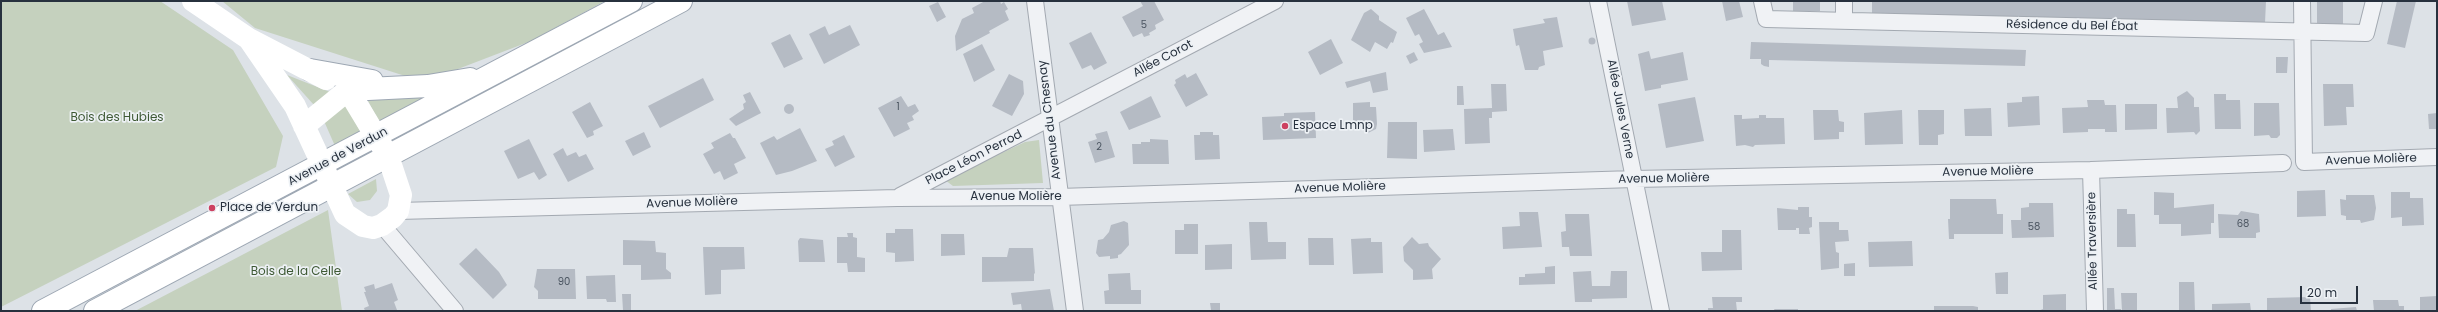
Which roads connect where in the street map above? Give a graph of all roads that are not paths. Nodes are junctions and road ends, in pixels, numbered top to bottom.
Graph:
1 (193, 1) edge
2 (631, 1) edge
3 (680, 1) edge
4 (1035, 1) edge
5 (1275, 1) edge
6 (1598, 1) edge
7 (1762, 1) edge
8 (1844, 1) edge
9 (2302, 1) edge
10 (2374, 1) edge
11 (1844, 21) junction
12 (2301, 31) junction
13 (249, 39) junction
14 (310, 70) junction
15 (489, 76) junction
16 (409, 87) junction
17 (348, 90) junction
18 (1052, 118) junction
19 (304, 126) junction
20 (375, 136) junction
21 (388, 156) junction
22 (2437, 158) edge
23 (2283, 163) dead end
24 (2091, 170) junction
25 (326, 175) junction
26 (1634, 179) junction
27 (1059, 197) junction
28 (897, 198) junction
29 (390, 218) junction
30 (43, 311) edge
31 (95, 311) edge
32 (455, 311) edge
33 (1075, 311) edge
34 (1662, 311) edge
35 (2095, 311) edge

1 - 13 main road
2 - 15 main road, Avenue de Verdun
3 - 21 main road, Avenue de Verdun
4 - 18 street, Avenue du Chesnay
5 - 18 street, Allée Corot
6 - 26 street, Allée Jules Verne
7 - 11 street, Résidence du Bel Ébat
8 - 11 street
9 - 12 street
10 - 12 street, Résidence du Bel Ébat
11 - 12 street, Résidence du Bel Ébat
12 - 22 street, Avenue Molière
13 - 14 main road
13 - 19 main road
14 - 16 main road
14 - 17 main road
15 - 16 main road
15 - 20 main road, Avenue de Verdun
16 - 17 main road
17 - 19 main road
17 - 20 main road
18 - 27 street, Avenue du Chesnay
18 - 28 street, Place Léon Perrod
19 - 25 main road
20 - 21 main road
20 - 25 main road, Avenue de Verdun
21 - 25 main road, Avenue de Verdun
21 - 29 main road
23 - 24 street, Avenue Molière
24 - 26 street, Avenue Molière
24 - 35 street, Allée Traversière
25 - 29 main road
25 - 30 main road, Avenue de Verdun
25 - 31 main road, Avenue de Verdun
26 - 27 street, Avenue Molière
26 - 34 street, Allée Jules Verne
27 - 28 street, Avenue Molière
27 - 33 street, Avenue du Chesnay
28 - 29 street, Avenue Molière
29 - 32 street

